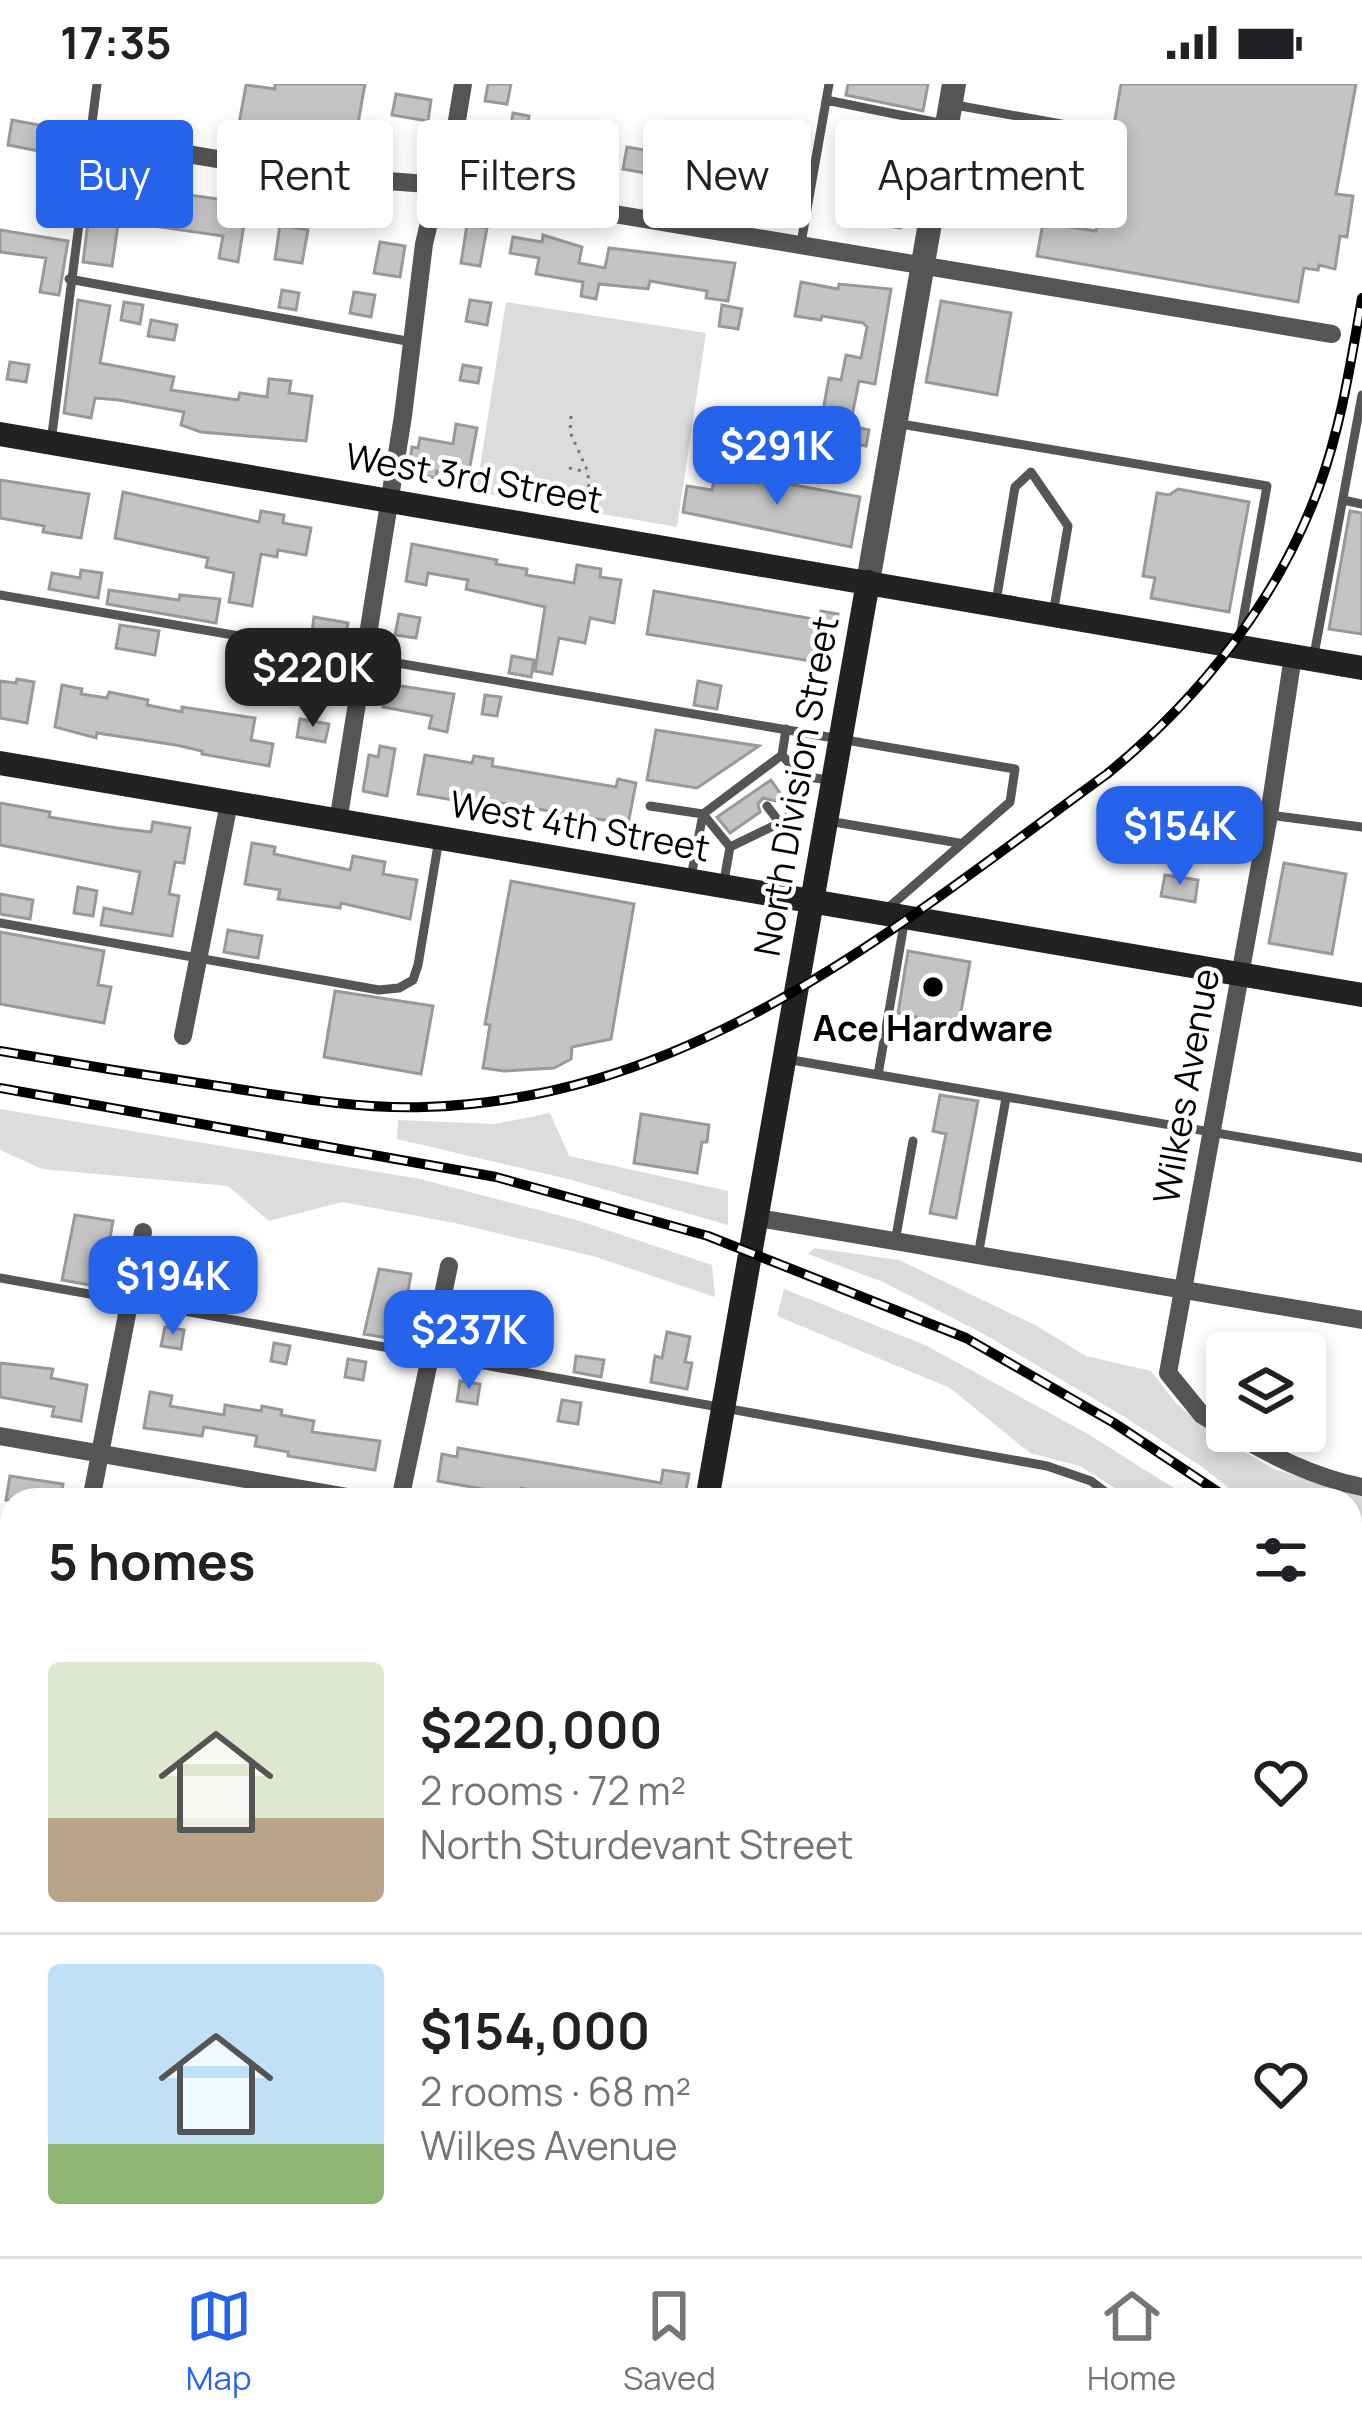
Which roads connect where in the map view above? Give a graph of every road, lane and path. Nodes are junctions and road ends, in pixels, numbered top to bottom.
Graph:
1 (97, 84) edge
2 (463, 84) edge
3 (829, 84) edge
4 (826, 100) junction
5 (950, 104) edge
6 (92, 120) edge
7 (457, 120) edge
8 (1039, 120) edge
9 (193, 155) edge
10 (417, 183) edge
11 (619, 214) edge
12 (77, 228) edge
13 (429, 228) edge
14 (801, 243) junction
15 (923, 264) junction
16 (69, 279) junction
17 (1332, 334) dead end
18 (412, 342) junction
19 (1362, 395) edge
20 (571, 416) dead end
21 (895, 423) junction
22 (0, 434) edge
23 (51, 442) junction
24 (1034, 446) junction
25 (569, 468) dead end
26 (589, 472) junction
27 (1031, 472) junction
28 (390, 500) junction
29 (1343, 500) junction
30 (1362, 503) edge
31 (590, 508) dead end
32 (868, 582) junction
33 (0, 595) edge
34 (995, 604) junction
35 (1053, 614) junction
36 (1238, 647) junction
37 (363, 657) junction
38 (1303, 658) junction
39 (1362, 668) edge
40 (786, 729) junction
41 (841, 739) junction
42 (782, 755) junction
43 (0, 763) edge
44 (800, 776) junction
45 (834, 781) junction
46 (229, 803) junction
47 (650, 806) dead end
48 (767, 806) dead end
49 (704, 814) junction
50 (1269, 815) junction
51 (826, 821) junction
52 (338, 822) junction
53 (743, 823) dead end
54 (780, 824) junction
55 (1362, 827) edge
56 (754, 837) junction
57 (440, 839) junction
58 (959, 843) junction
59 (730, 847) junction
60 (690, 881) junction
61 (723, 886) junction
62 (813, 902) junction
63 (893, 916) junction
64 (0, 923) edge
65 (199, 958) junction
66 (1240, 974) junction
67 (1362, 995) edge
68 (183, 1036) dead end
69 (786, 1059) junction
70 (878, 1075) junction
71 (1006, 1098) junction
72 (1211, 1134) junction
73 (913, 1141) dead end
74 (1362, 1157) edge
75 (759, 1218) junction
76 (143, 1232) dead end
77 (896, 1242) junction
78 (978, 1256) junction
79 (449, 1266) dead end
80 (0, 1278) edge
81 (1183, 1290) junction
82 (130, 1301) junction
83 (1362, 1320) edge
84 (429, 1356) junction
85 (725, 1408) junction
86 (1206, 1417) edge
87 (0, 1436) edge
88 (1265, 1452) edge
89 (100, 1454) junction
90 (1362, 1486) edge
91 (94, 1488) edge
92 (296, 1488) edge
93 (402, 1488) edge
94 (709, 1488) edge
95 (1100, 1488) edge

1 - 6 lane
2 - 7 street
3 - 4 lane
4 - 5 lane
4 - 14 lane
5 - 8 lane
5 - 15 street, North Division Street
9 - 10 street
11 - 14 street
12 - 16 lane
13 - 18 street
14 - 15 street
15 - 17 street
15 - 21 street, North Division Street
16 - 18 lane
16 - 23 lane
18 - 28 street
19 - 29 lane
20 - 26 path
21 - 24 lane
21 - 32 street, North Division Street
22 - 23 main road, West 3rd Street
23 - 28 main road, West 3rd Street
24 - 27 lane
24 - 36 lane
25 - 26 path
26 - 31 path
27 - 34 lane
27 - 35 lane
28 - 32 main road, West 3rd Street
28 - 37 street
29 - 30 lane
29 - 38 lane
32 - 34 main road, West 3rd Street
32 - 41 main road, North Division Street
33 - 37 lane
34 - 35 main road, West 3rd Street
35 - 36 main road, West 3rd Street
36 - 38 main road, West 3rd Street
37 - 40 lane
37 - 52 street
38 - 39 main road, West 3rd Street
38 - 50 street, Wilkes Avenue
40 - 41 lane
40 - 42 lane
41 - 45 main road, North Division Street
41 - 58 lane
42 - 44 lane
42 - 49 lane
43 - 46 main road, West 4th Street
44 - 45 lane
44 - 54 lane
45 - 51 main road, North Division Street
46 - 52 main road, West 4th Street
46 - 65 street
47 - 49 lane
48 - 54 lane
49 - 59 lane
49 - 60 lane
50 - 55 lane
50 - 66 street, Wilkes Avenue
51 - 58 lane
51 - 62 main road, North Division Street
52 - 57 main road, West 4th Street
53 - 56 lane
54 - 56 lane
56 - 59 lane
57 - 60 main road, West 4th Street
57 - 65 lane
58 - 63 lane
59 - 61 lane
60 - 61 main road, West 4th Street
61 - 62 main road, West 4th Street
62 - 63 main road, West 4th Street
62 - 69 main road, North Division Street
63 - 66 main road, West 4th Street
63 - 70 lane
64 - 65 lane
65 - 68 street
66 - 67 main road, West 4th Street
66 - 72 street, Wilkes Avenue
69 - 70 lane
69 - 75 main road, North Division Street
70 - 71 lane
71 - 72 lane
71 - 78 lane
72 - 74 lane
72 - 81 street, Wilkes Avenue
73 - 77 lane
75 - 77 street
75 - 85 main road, North Division Street
76 - 82 street
77 - 78 street
78 - 81 street
79 - 84 street
80 - 82 lane
81 - 83 street
81 - 86 street, Wilkes Avenue
82 - 84 lane
82 - 89 street
84 - 85 lane
84 - 93 street
85 - 94 main road, North Division Street
85 - 95 lane
87 - 89 street
88 - 90 street, Wilkes Avenue
89 - 91 street
89 - 92 street

